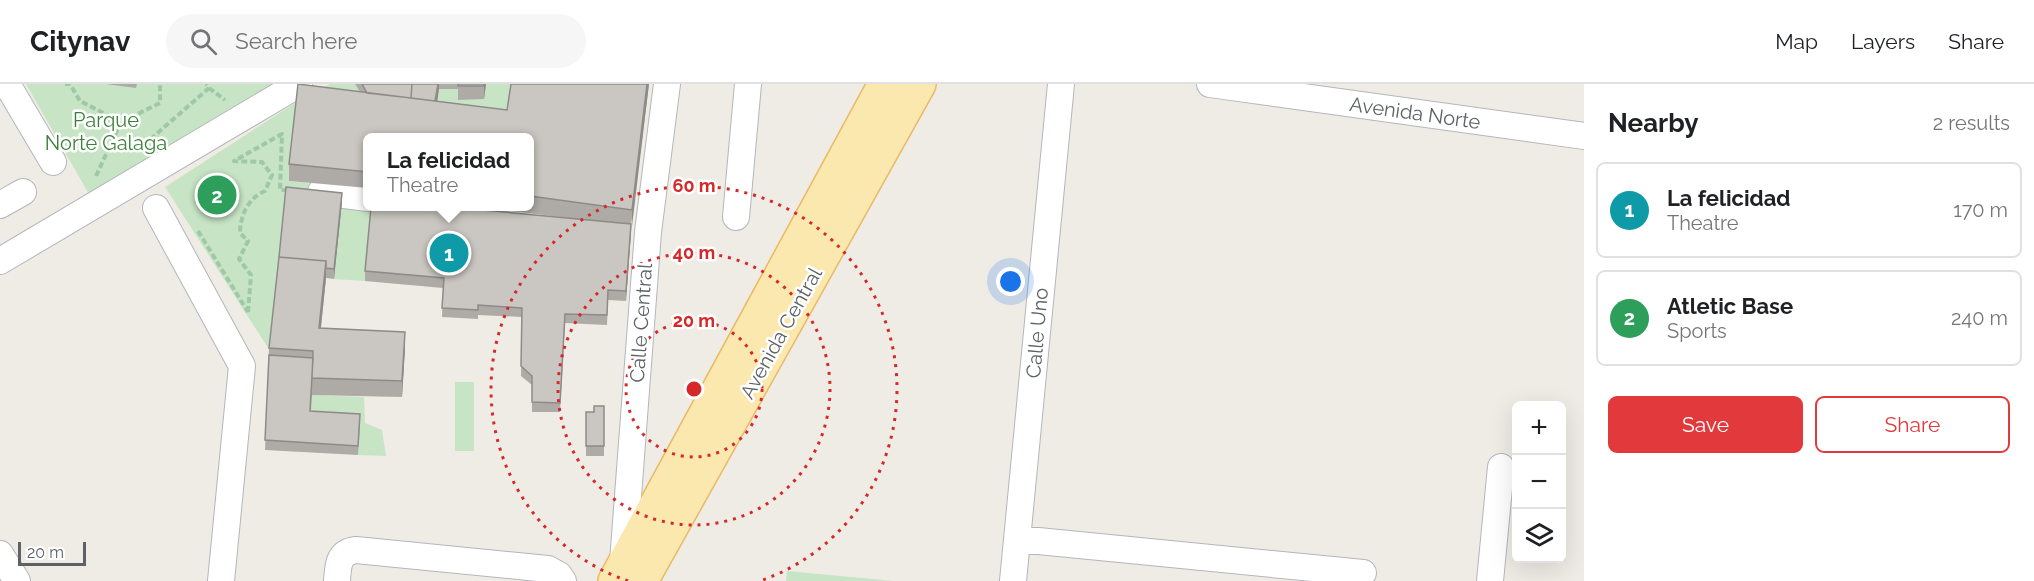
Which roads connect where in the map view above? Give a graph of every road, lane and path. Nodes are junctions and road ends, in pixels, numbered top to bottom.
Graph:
1 (7, 84) edge
2 (65, 84) edge
3 (160, 84) edge
4 (206, 84) edge
5 (299, 84) edge
6 (667, 84) edge
7 (748, 84) edge
8 (885, 84) edge
9 (919, 84) edge
10 (1061, 84) edge
11 (1210, 84) edge
12 (121, 122) junction
13 (1584, 136) edge
14 (131, 155) dead end
15 (53, 162) dead end
16 (93, 182) dead end
17 (23, 192) dead end
18 (321, 192) joint
19 (363, 197) edge
20 (0, 205) edge
21 (156, 208) dead end
22 (736, 216) dead end
23 (195, 226) dead end
24 (0, 261) edge
25 (1501, 467) dead end
26 (1018, 539) junction
27 (0, 554) edge
28 (1363, 573) dead end
29 (626, 575) edge
30 (17, 581) edge
31 (221, 581) edge
32 (337, 581) edge
33 (563, 581) edge
34 (1014, 581) edge
35 (1490, 581) edge

1 - 15 street
2 - 12 path
3 - 12 path
4 - 14 path
5 - 24 street
6 - 29 street, Calle Central
7 - 22 street
8 - 29 main road, Avenida Central
9 - 29 main road, Avenida Central
10 - 26 street, Calle Uno
11 - 13 street, Avenida Norte
12 - 16 path
17 - 20 street
18 - 19 street
18 - 23 path
21 - 31 street
25 - 35 street
26 - 28 street
26 - 34 street, Calle Uno
27 - 30 street
32 - 33 street

